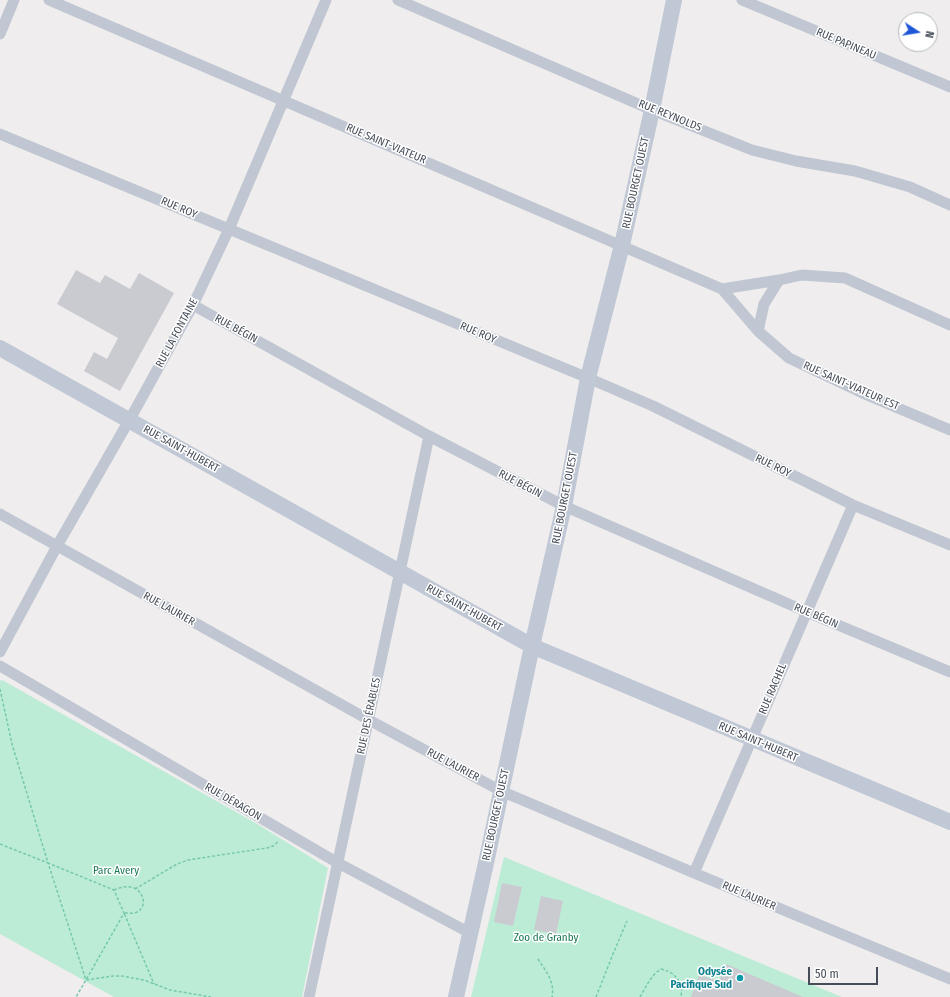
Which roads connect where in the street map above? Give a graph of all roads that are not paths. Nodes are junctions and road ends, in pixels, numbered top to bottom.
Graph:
1 (14, 0) edge
2 (49, 0) edge
3 (326, 0) edge
4 (398, 0) edge
5 (674, 0) edge
6 (742, 0) edge
7 (0, 34) edge
8 (950, 87) edge
9 (284, 101) junction
10 (652, 110) junction
11 (0, 134) edge
12 (950, 205) edge
13 (229, 229) junction
14 (622, 246) junction
15 (779, 280) junction
16 (722, 289) junction
17 (193, 305) junction
18 (950, 325) edge
19 (758, 332) junction
20 (0, 348) edge
21 (588, 378) junction
22 (129, 420) junction
23 (950, 430) edge
24 (429, 436) junction
25 (852, 505) junction
26 (564, 506) junction
27 (0, 514) edge
28 (950, 544) edge
29 (57, 546) junction
30 (400, 573) junction
31 (807, 612) junction
32 (532, 646) junction
33 (0, 652) edge
34 (0, 666) edge
35 (950, 672) edge
36 (368, 720) junction
37 (752, 739) junction
38 (501, 791) junction
39 (950, 822) edge
40 (338, 863) junction
41 (694, 873) junction
42 (470, 933) junction
43 (950, 979) edge
44 (309, 997) edge
45 (456, 997) edge

1 - 7 street
2 - 9 street, RUE SAINT-VIATEUR
3 - 9 street, RUE LA FONTAINE
4 - 10 street, RUE REYNOLDS
5 - 10 street, RUE BOURGET OUEST
6 - 8 street, RUE PAPINEAU
9 - 13 street, RUE LA FONTAINE
9 - 14 street, RUE SAINT-VIATEUR
10 - 12 street, RUE REYNOLDS
10 - 14 street, RUE BOURGET OUEST
11 - 13 street, RUE ROY
13 - 17 street, RUE LA FONTAINE
13 - 21 street, RUE ROY
14 - 16 street, RUE SAINT-VIATEUR
14 - 21 street, RUE BOURGET OUEST
15 - 16 street
15 - 18 street
15 - 19 street
16 - 19 street, RUE SAINT-VIATEUR EST
17 - 22 street, RUE LA FONTAINE
17 - 24 street, RUE BÉGIN
19 - 23 street, RUE SAINT-VIATEUR EST
20 - 22 street, RUE SAINT-HUBERT
21 - 25 street, RUE ROY
21 - 26 street, RUE BOURGET OUEST
22 - 29 street, RUE LA FONTAINE
22 - 30 street, RUE SAINT-HUBERT
24 - 26 street, RUE BÉGIN
24 - 30 street, RUE DES ÉRABLES
25 - 28 street, RUE ROY
25 - 31 street, RUE RACHEL
26 - 31 street, RUE BÉGIN
26 - 32 street, RUE BOURGET OUEST
27 - 29 street, RUE LAURIER
29 - 33 street, RUE LA FONTAINE
29 - 36 street, RUE LAURIER
30 - 32 street, RUE SAINT-HUBERT
30 - 36 street, RUE DES ÉRABLES
31 - 35 street, RUE BÉGIN
31 - 37 street, RUE RACHEL
32 - 37 street, RUE SAINT-HUBERT
32 - 38 street, RUE BOURGET OUEST
34 - 40 street, RUE DÉRAGON
36 - 38 street, RUE LAURIER
36 - 40 street, RUE DES ÉRABLES
37 - 39 street, RUE SAINT-HUBERT
37 - 41 street, RUE RACHEL
38 - 41 street, RUE LAURIER
38 - 42 street, RUE BOURGET OUEST
40 - 42 street, RUE DÉRAGON
40 - 44 street, RUE DES ÉRABLES
41 - 43 street, RUE LAURIER
42 - 45 street, RUE BOURGET OUEST

